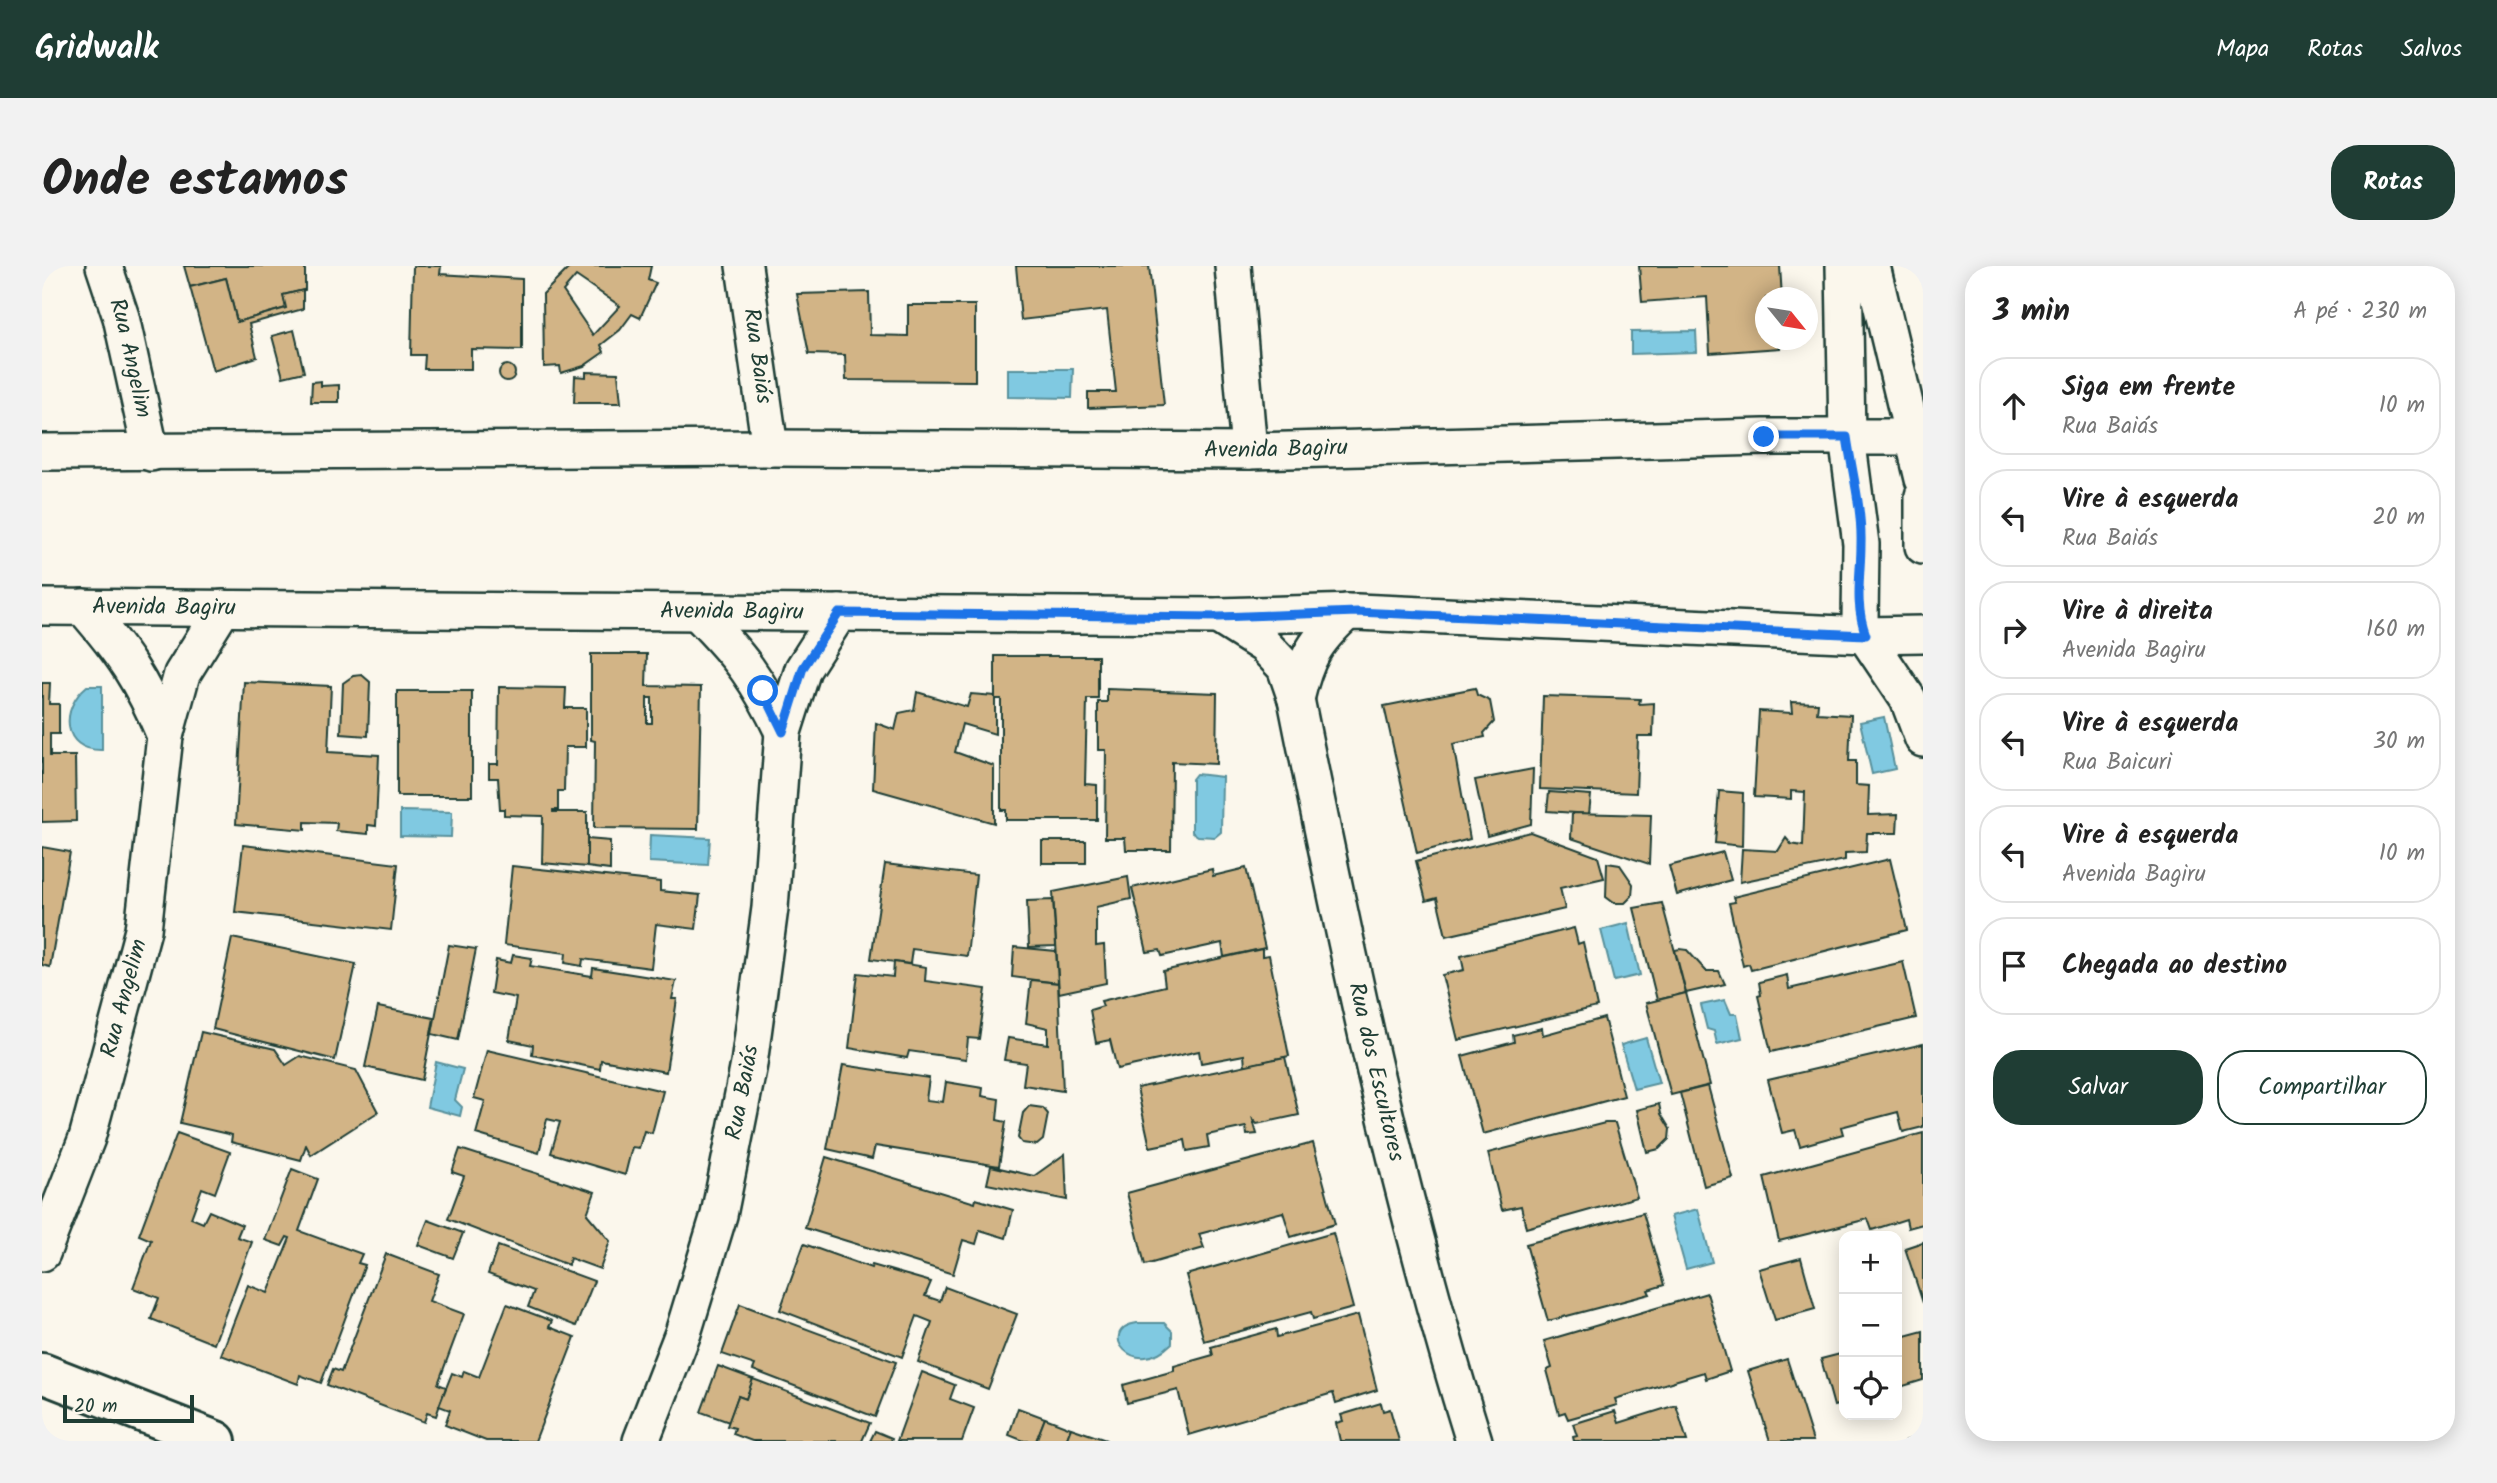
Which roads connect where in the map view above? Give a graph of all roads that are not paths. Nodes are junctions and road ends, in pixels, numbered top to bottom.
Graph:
1 (104, 266) edge
2 (744, 266) edge
3 (1233, 266) edge
4 (1844, 266) edge
5 (1872, 266) edge
6 (1918, 436) edge
7 (1847, 437) junction
8 (770, 447) junction
9 (1249, 450) junction
10 (42, 452) edge
11 (151, 453) junction
12 (1923, 479) edge
13 (1923, 496) edge
14 (1923, 546) edge
15 (42, 607) edge
16 (83, 607) junction
17 (223, 608) junction
18 (1347, 612) junction
19 (839, 613) junction
20 (699, 614) junction
21 (1219, 617) junction
22 (1923, 634) edge
23 (1866, 635) junction
24 (1296, 699) junction
25 (783, 732) junction
26 (165, 736) junction
27 (1923, 739) edge
28 (42, 1253) edge
29 (42, 1373) edge
30 (216, 1441) edge
31 (640, 1441) edge
32 (1474, 1441) edge

1 - 11 street, Rua Angelim
2 - 8 street, Rua Baiás
3 - 9 street
4 - 7 street
5 - 6 street
6 - 7 street, Avenida Bagiru
6 - 12 street
7 - 9 street, Avenida Bagiru
7 - 23 street
8 - 9 street, Avenida Bagiru
8 - 11 street, Avenida Bagiru
10 - 11 street, Avenida Bagiru
13 - 14 street
15 - 16 street, Avenida Bagiru
16 - 17 street, Avenida Bagiru
16 - 26 street, Rua Angelim
17 - 20 street, Avenida Bagiru
17 - 26 street, Rua Angelim
18 - 21 street, Avenida Bagiru
18 - 23 street, Avenida Bagiru
18 - 24 street, Rua dos Escultores
19 - 20 street, Avenida Bagiru
19 - 21 street, Avenida Bagiru
19 - 25 street, Rua Baiás
20 - 25 street
21 - 24 street, Rua dos Escultores
22 - 23 street, Avenida Bagiru
23 - 27 street
24 - 32 street, Rua dos Escultores
25 - 31 street, Rua Baiás
26 - 28 street, Rua Angelim
29 - 30 street

